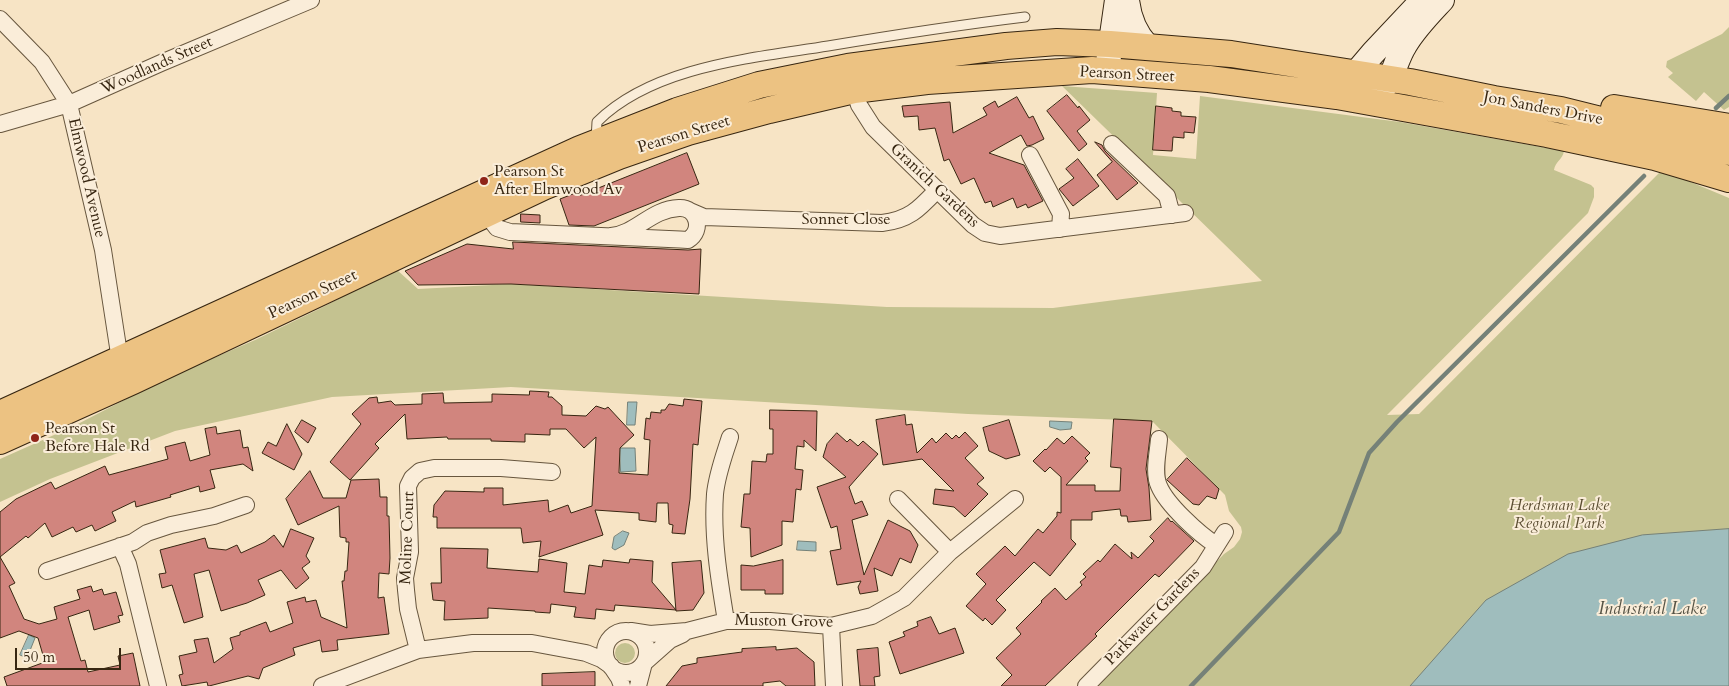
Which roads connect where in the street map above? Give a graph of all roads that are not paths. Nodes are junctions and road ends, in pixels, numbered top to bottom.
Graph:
1 (311, 0) edge
2 (1104, 0) edge
3 (1118, 0) edge
4 (1127, 0) edge
5 (1423, 0) edge
6 (1442, 0) edge
7 (1024, 16) dead end
8 (0, 19) edge
9 (1103, 43) junction
10 (1147, 46) junction
11 (1100, 71) junction
12 (1356, 73) junction
13 (1390, 78) junction
14 (851, 79) junction
15 (1366, 102) junction
16 (68, 104) junction
17 (1561, 110) junction
18 (0, 124) edge
19 (1729, 127) edge
20 (596, 142) junction
21 (1112, 144) dead end
22 (1729, 152) edge
23 (1030, 155) dead end
24 (1729, 179) edge
25 (937, 190) junction
26 (486, 214) junction
27 (651, 216) junction
28 (697, 219) junction
29 (1060, 229) junction
30 (611, 236) junction
31 (661, 239) junction
32 (120, 360) junction
33 (0, 414) edge
34 (730, 437) dead end
35 (1159, 439) dead end
36 (0, 441) edge
37 (552, 472) dead end
38 (898, 499) dead end
39 (1015, 499) dead end
40 (246, 505) dead end
41 (120, 546) junction
42 (950, 552) junction
43 (47, 571) dead end
44 (726, 621) junction
45 (831, 626) junction
46 (687, 631) junction
47 (624, 632) junction
48 (552, 646) junction
49 (418, 650) junction
50 (644, 663) junction
51 (610, 666) junction
52 (158, 686) edge
53 (322, 686) edge
54 (622, 686) edge
55 (638, 686) edge
56 (834, 686) edge
57 (1086, 686) edge

1 - 16 street, Woodlands Street
2 - 9 main road
3 - 9 main road
4 - 10 main road
5 - 12 main road
6 - 13 main road
7 - 20 lane
8 - 16 street, Elmwood Avenue
9 - 10 main road, Pearson Street
9 - 11 main road
9 - 14 main road, Pearson Street
10 - 12 main road, Pearson Street
11 - 14 main road, Pearson Street
11 - 15 main road, Pearson Street
12 - 13 main road, Jon Sanders Drive
13 - 15 main road
13 - 17 main road, Jon Sanders Drive
14 - 20 main road, Pearson Street
14 - 25 street, Granich Gardens
14 - 26 main road, Pearson Street
15 - 24 main road, Jon Sanders Drive
16 - 18 street, Woodlands Street
16 - 32 street, Elmwood Avenue
17 - 19 main road
17 - 22 main road, Jon Sanders Drive
20 - 32 main road, Pearson Street
21 - 29 street, Granich Gardens
23 - 29 street
25 - 28 street, Sonnet Close
25 - 29 street, Granich Gardens
26 - 30 street
26 - 36 main road, Pearson Street
27 - 28 street
27 - 30 street
27 - 31 street
28 - 31 street
30 - 31 street
32 - 33 main road, Pearson Street
34 - 44 street
35 - 57 street, Parkwater Gardens
37 - 49 street, Moline Court
38 - 42 street
39 - 42 street, Muston Grove
40 - 41 street
41 - 43 street
41 - 52 street
42 - 45 street, Muston Grove
44 - 45 street, Muston Grove
44 - 46 street, Muston Grove
45 - 56 street
46 - 47 street, Muston Grove
46 - 50 street
47 - 48 street
47 - 50 street
47 - 51 street
48 - 49 street
48 - 51 street
49 - 53 street
50 - 51 street
50 - 55 street
51 - 54 street

